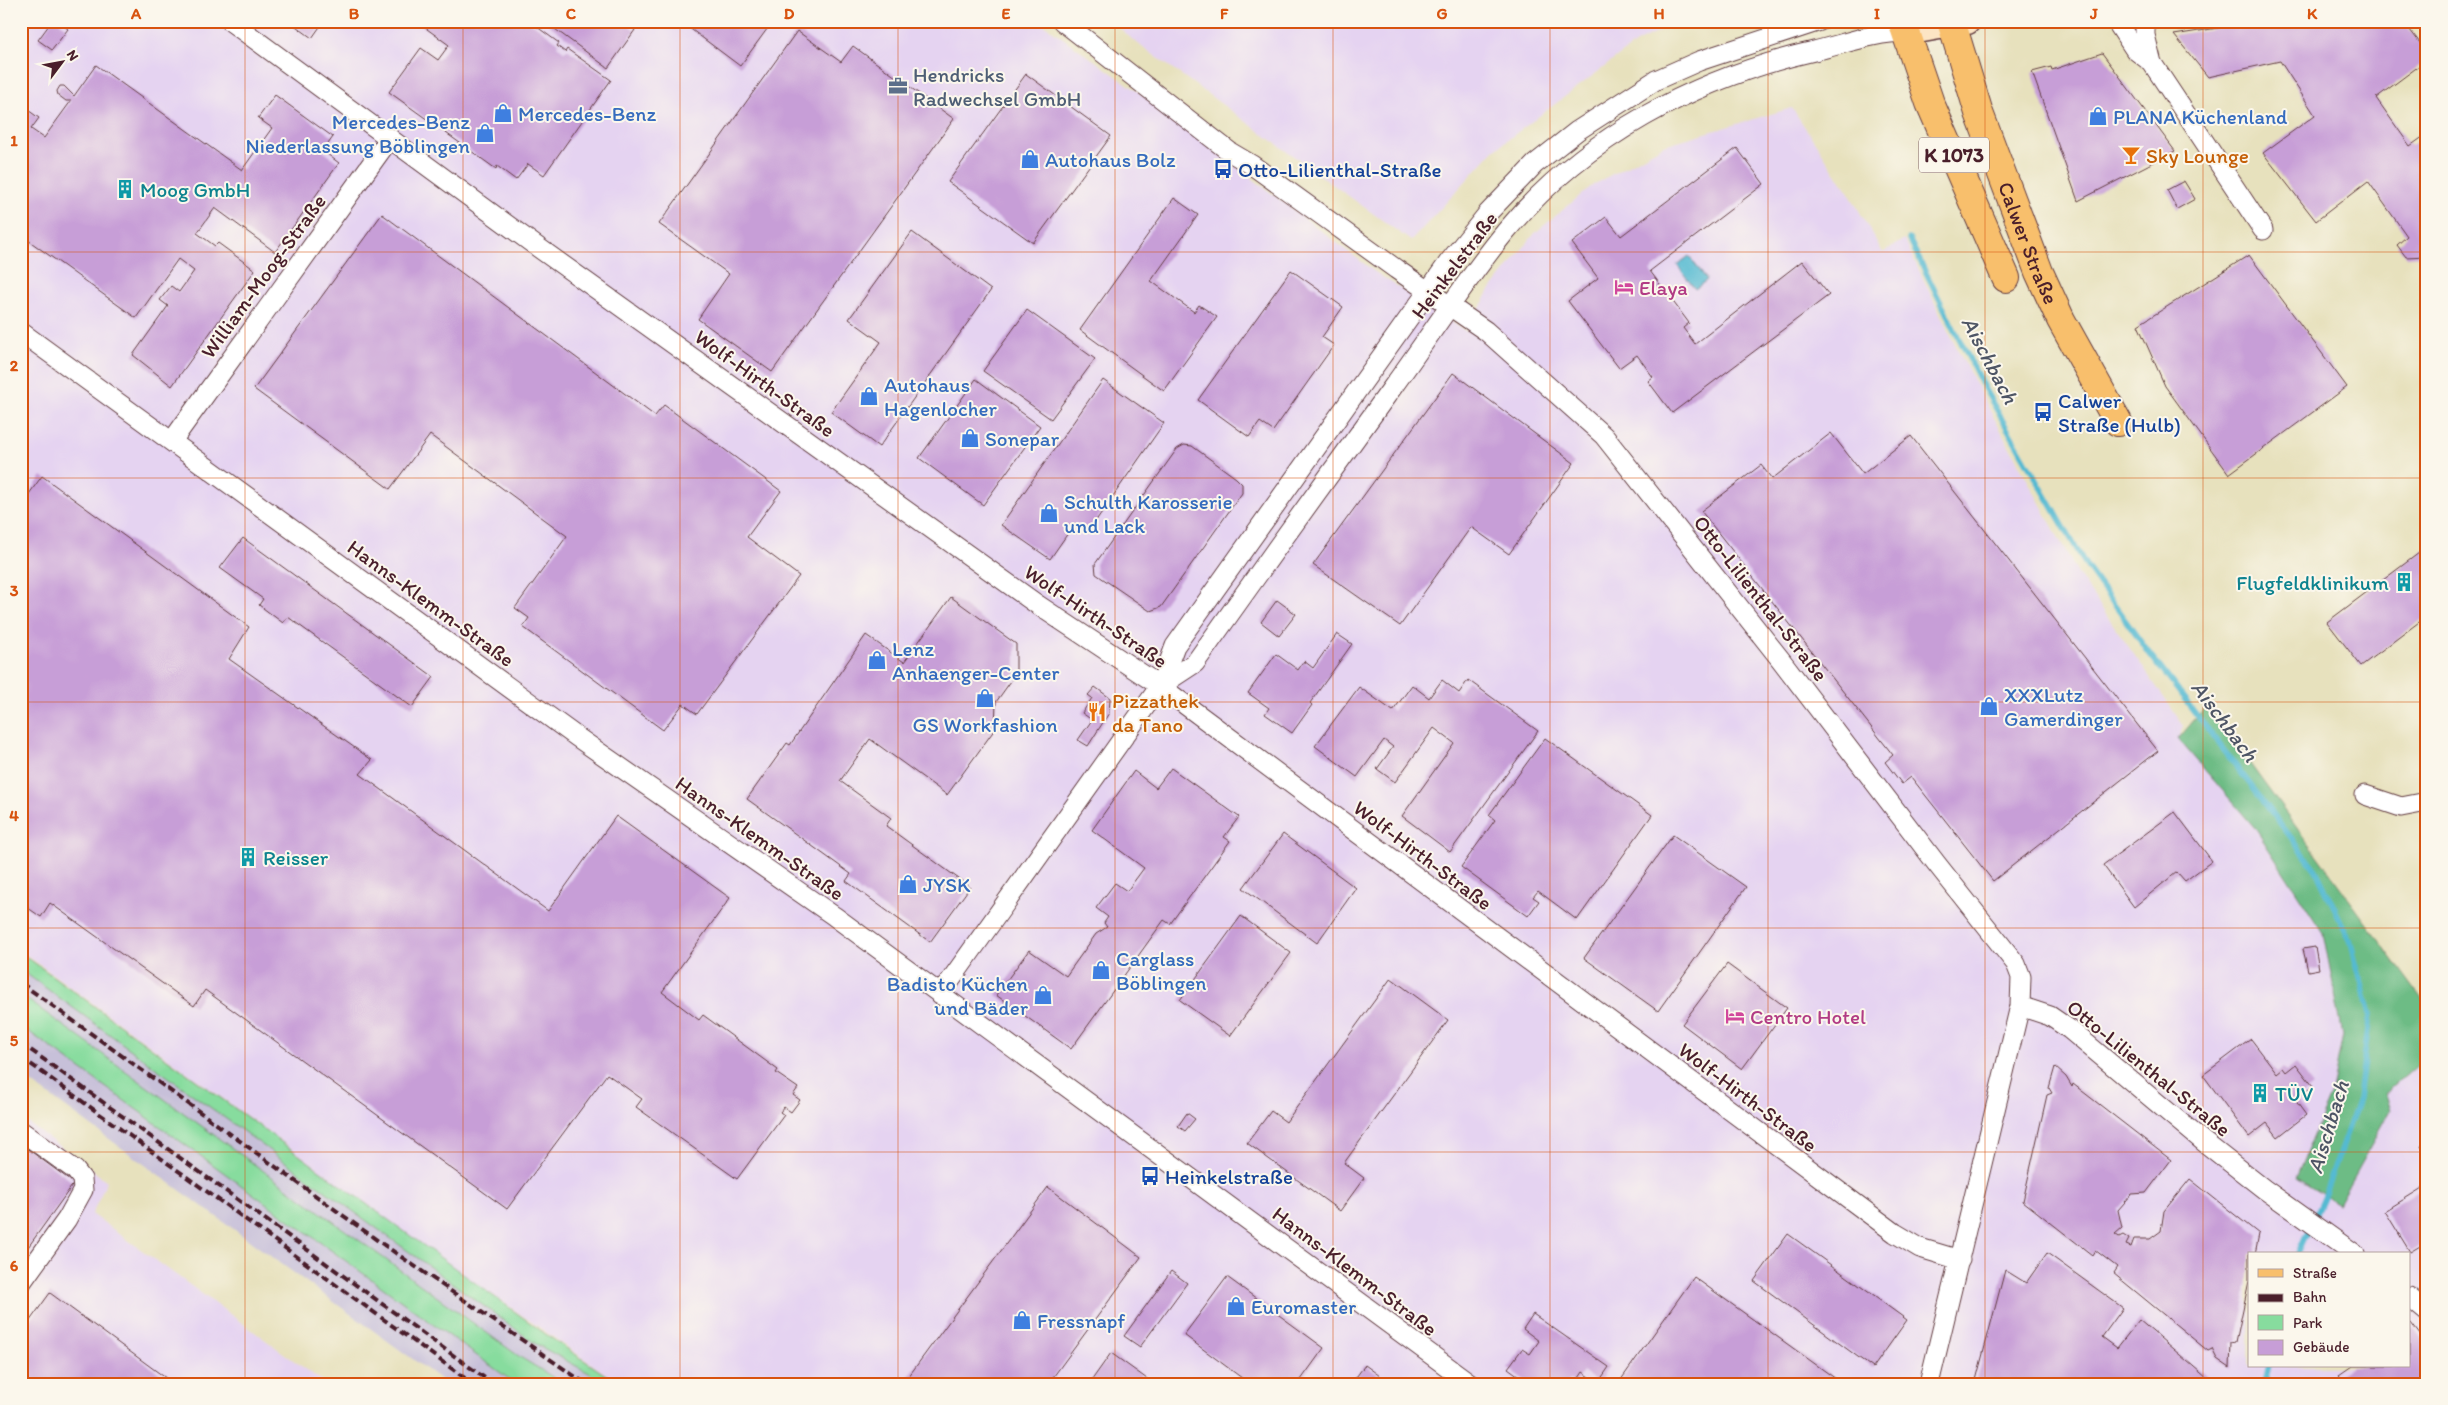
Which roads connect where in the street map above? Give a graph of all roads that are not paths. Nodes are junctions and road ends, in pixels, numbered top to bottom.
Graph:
1 (230, 21) edge
2 (1062, 21) edge
3 (1820, 21) edge
4 (2116, 21) edge
5 (2145, 21) edge
6 (1957, 22) edge
7 (1904, 26) edge
8 (2152, 63) junction
9 (390, 138) junction
10 (2263, 230) dead end
11 (2006, 278) dead end
12 (1428, 291) junction
13 (1450, 306) junction
14 (21, 332) edge
15 (2118, 422) dead end
16 (172, 441) junction
17 (1160, 686) junction
18 (2365, 795) dead end
19 (2427, 802) edge
20 (940, 995) junction
21 (2020, 1006) junction
22 (21, 1131) edge
23 (2352, 1252) edge
24 (1960, 1260) junction
25 (21, 1283) edge
26 (2410, 1298) edge
27 (2427, 1312) edge
28 (1471, 1384) edge
29 (1929, 1384) edge

1 - 9 street, Wolf-Hirth-Straße
2 - 12 street, Otto-Lilienthal-Straße
3 - 12 street, Heinkelstraße
4 - 8 street
5 - 8 street
6 - 7 main road
6 - 15 main road, Calwer Straße / K 1073
7 - 11 main road, Calwer Straße / K 1073
7 - 13 street, Heinkelstraße
8 - 10 street
9 - 16 street, William-Moog-Straße
9 - 17 street, Wolf-Hirth-Straße
12 - 13 street, Otto-Lilienthal-Straße
12 - 17 street, Heinkelstraße
13 - 17 street, Heinkelstraße
13 - 21 street, Otto-Lilienthal-Straße
14 - 16 street, Hanns-Klemm-Straße
16 - 20 street, Hanns-Klemm-Straße
17 - 20 street, Heinkelstraße
17 - 24 street, Wolf-Hirth-Straße
18 - 19 street
20 - 28 street, Hanns-Klemm-Straße
21 - 23 street, Otto-Lilienthal-Straße
21 - 24 street
22 - 25 street
24 - 29 street
26 - 27 street

